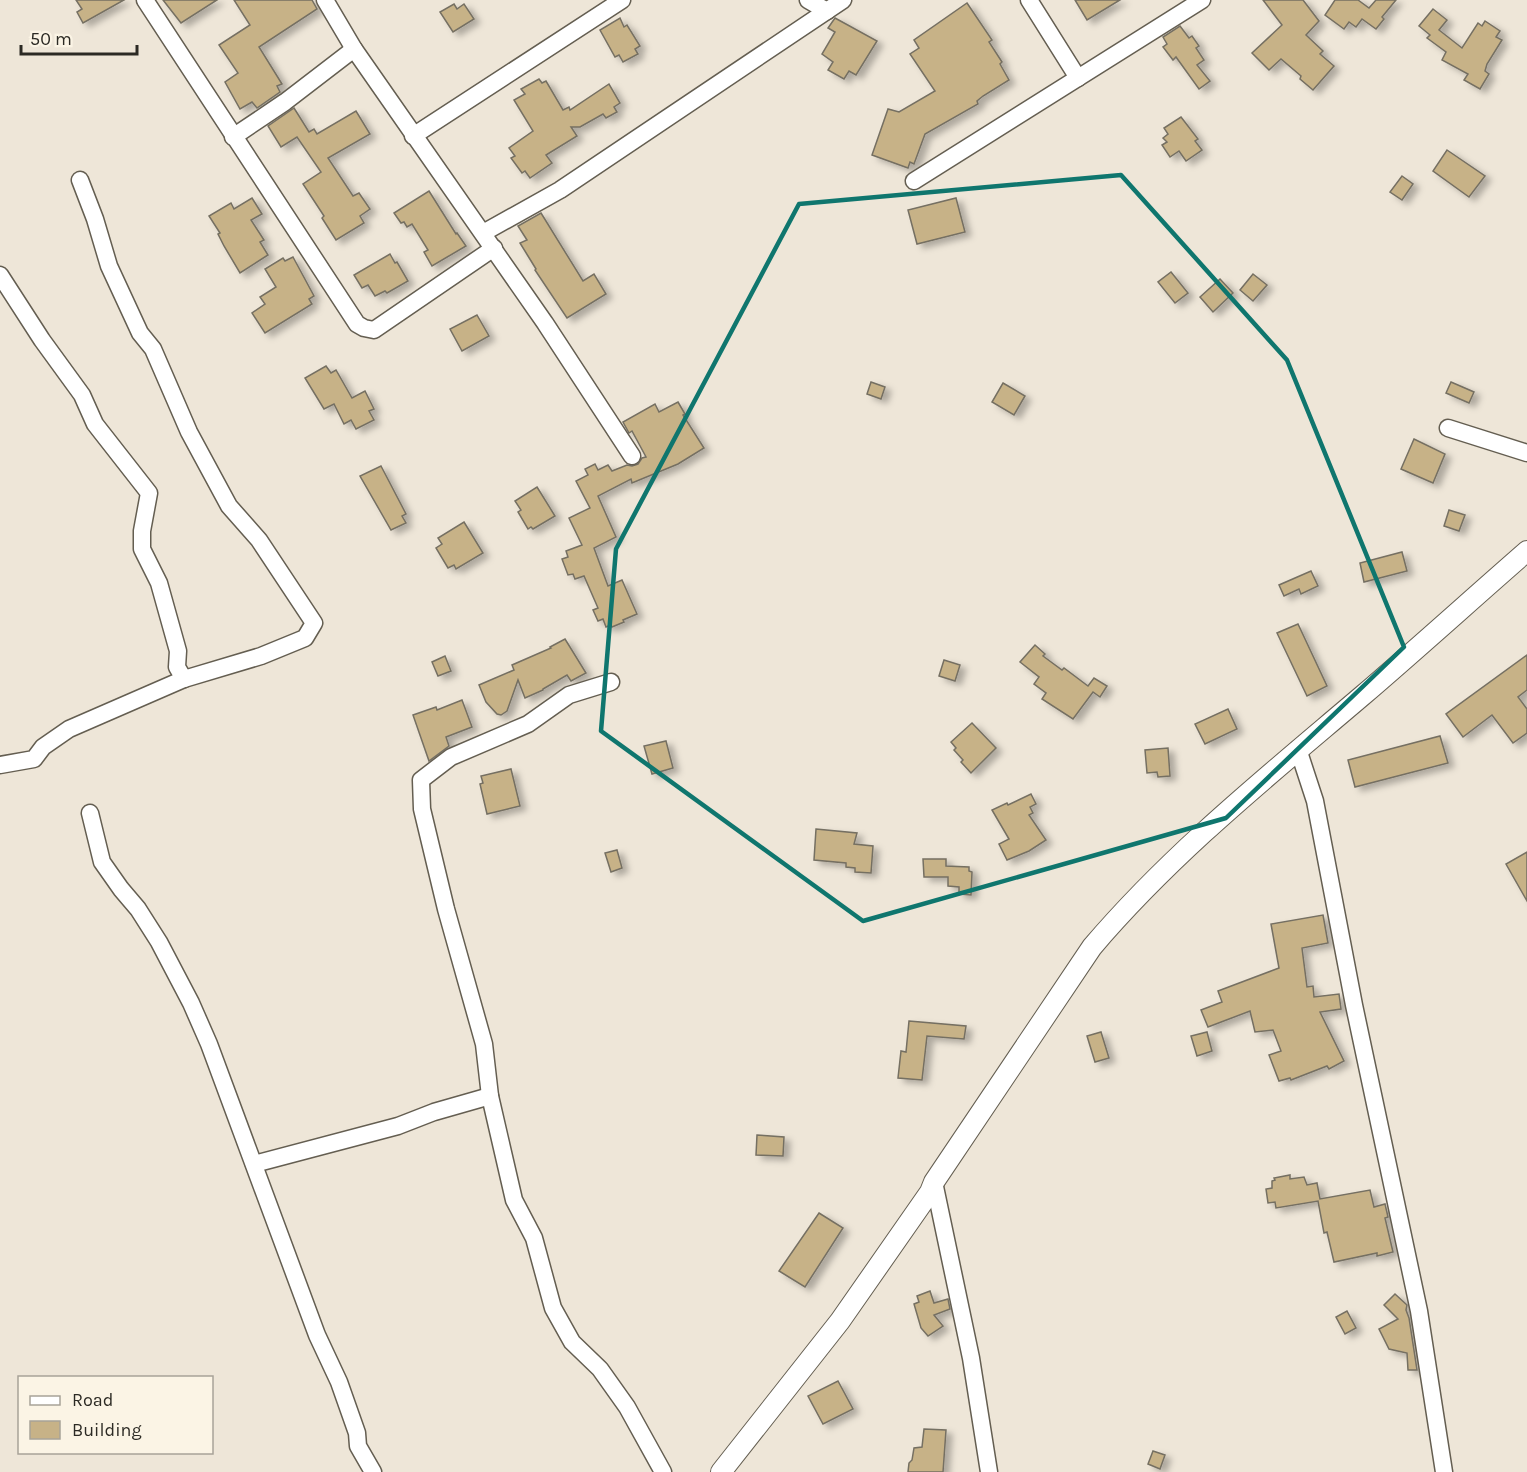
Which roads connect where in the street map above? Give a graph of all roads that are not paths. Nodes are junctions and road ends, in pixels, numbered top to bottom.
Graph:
1 (145, 0) edge
2 (325, 0) edge
3 (622, 0) edge
4 (808, 0) edge
5 (843, 0) edge
6 (1029, 0) edge
7 (1202, 0) edge
8 (827, 10) junction
9 (354, 49) junction
10 (1078, 78) junction
11 (233, 136) junction
12 (413, 136) junction
13 (81, 180) dead end
14 (914, 181) dead end
15 (483, 233) junction
16 (494, 248) junction
17 (0, 275) edge
18 (1448, 428) dead end
19 (1527, 453) edge
20 (632, 456) dead end
21 (1527, 551) edge
22 (184, 680) junction
23 (611, 682) dead end
24 (1298, 749) junction
25 (0, 765) edge
26 (90, 813) dead end
27 (490, 1096) junction
28 (254, 1164) junction
29 (934, 1182) junction
30 (373, 1472) edge
31 (663, 1472) edge
32 (721, 1472) edge
33 (988, 1472) edge
34 (1444, 1472) edge

1 - 11 street
2 - 9 street
3 - 12 street
4 - 8 street
5 - 8 street
6 - 10 street
7 - 10 street
8 - 15 street
9 - 11 street
9 - 12 street
10 - 14 street
11 - 16 street
12 - 15 street
13 - 22 street
15 - 16 street
16 - 20 street
17 - 22 street
18 - 19 street
21 - 24 street
22 - 25 street
23 - 27 street
24 - 29 street
24 - 34 street
26 - 28 street
27 - 28 street
27 - 31 street
28 - 30 street
29 - 32 street
29 - 33 street

